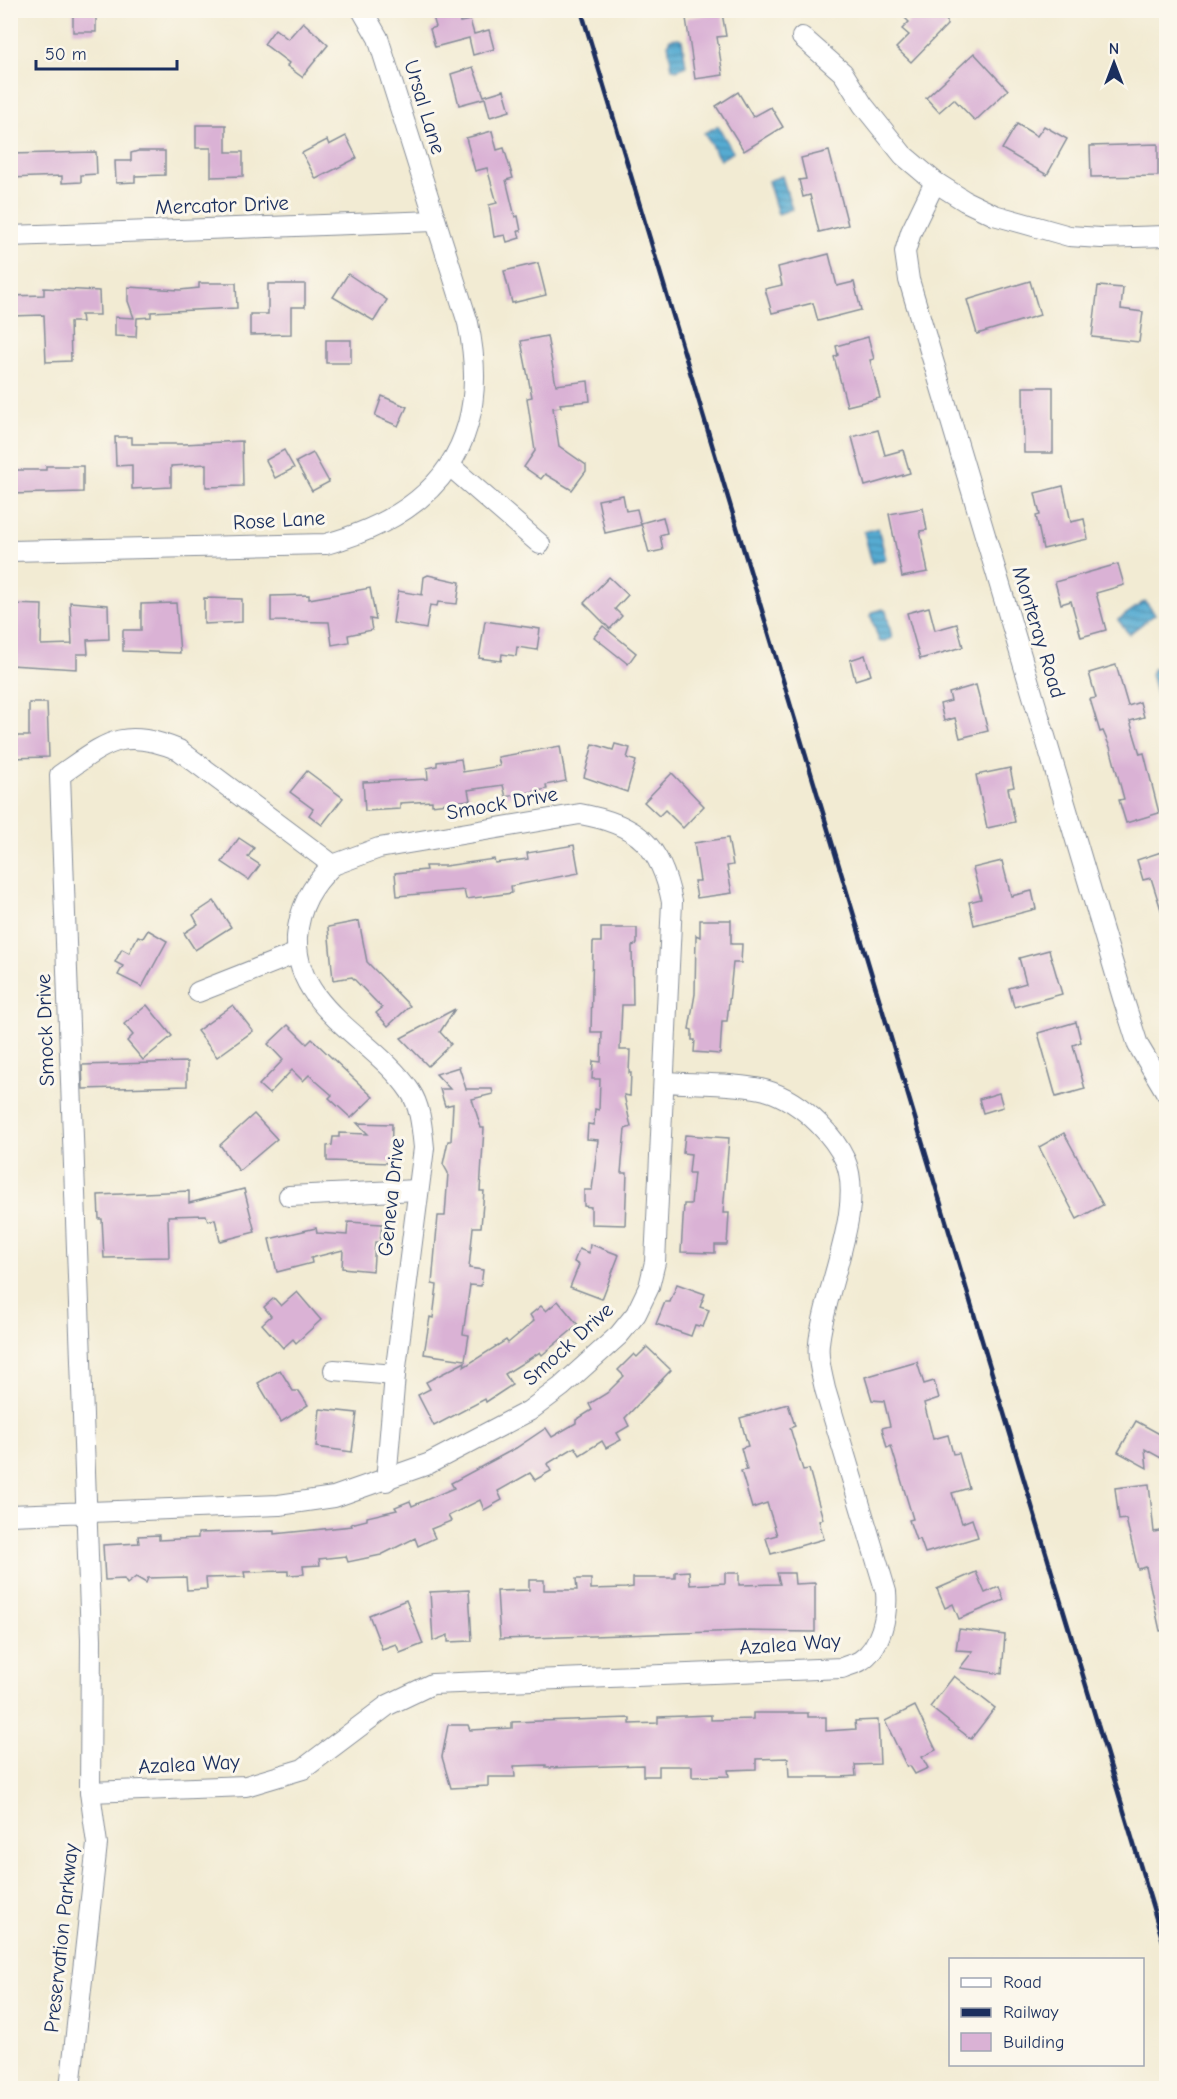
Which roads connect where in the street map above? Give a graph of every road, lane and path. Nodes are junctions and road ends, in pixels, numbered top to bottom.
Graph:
1 (362, 10) edge
2 (802, 37) dead end
3 (935, 182) junction
4 (435, 221) junction
5 (10, 236) edge
6 (1167, 236) edge
7 (450, 466) junction
8 (540, 544) dead end
9 (10, 551) edge
10 (333, 865) junction
11 (297, 953) junction
12 (198, 992) dead end
13 (664, 1082) junction
14 (1167, 1092) edge
15 (418, 1190) junction
16 (289, 1196) dead end
17 (334, 1370) dead end
18 (395, 1375) junction
19 (386, 1481) junction
20 (85, 1513) junction
21 (10, 1515) edge
22 (90, 1792) junction
23 (70, 2088) edge

1 - 4 street, Ursal Lane
2 - 3 street
3 - 6 street
3 - 14 street, Monteray Road
4 - 5 street, Mercator Drive
4 - 7 street, Rose Lane
7 - 8 street
7 - 9 street, Rose Lane
10 - 11 street, Geneva Drive
10 - 13 street, Smock Drive
10 - 20 street, Smock Drive
11 - 12 street
11 - 15 street, Geneva Drive
13 - 19 street, Smock Drive
13 - 22 street, Azalea Way
15 - 16 street
15 - 18 street, Geneva Drive
17 - 18 street
18 - 19 street, Geneva Drive
19 - 20 street, Smock Drive
20 - 21 street, Smock Drive
20 - 22 street, Preservation Parkway
22 - 23 street, Preservation Parkway

